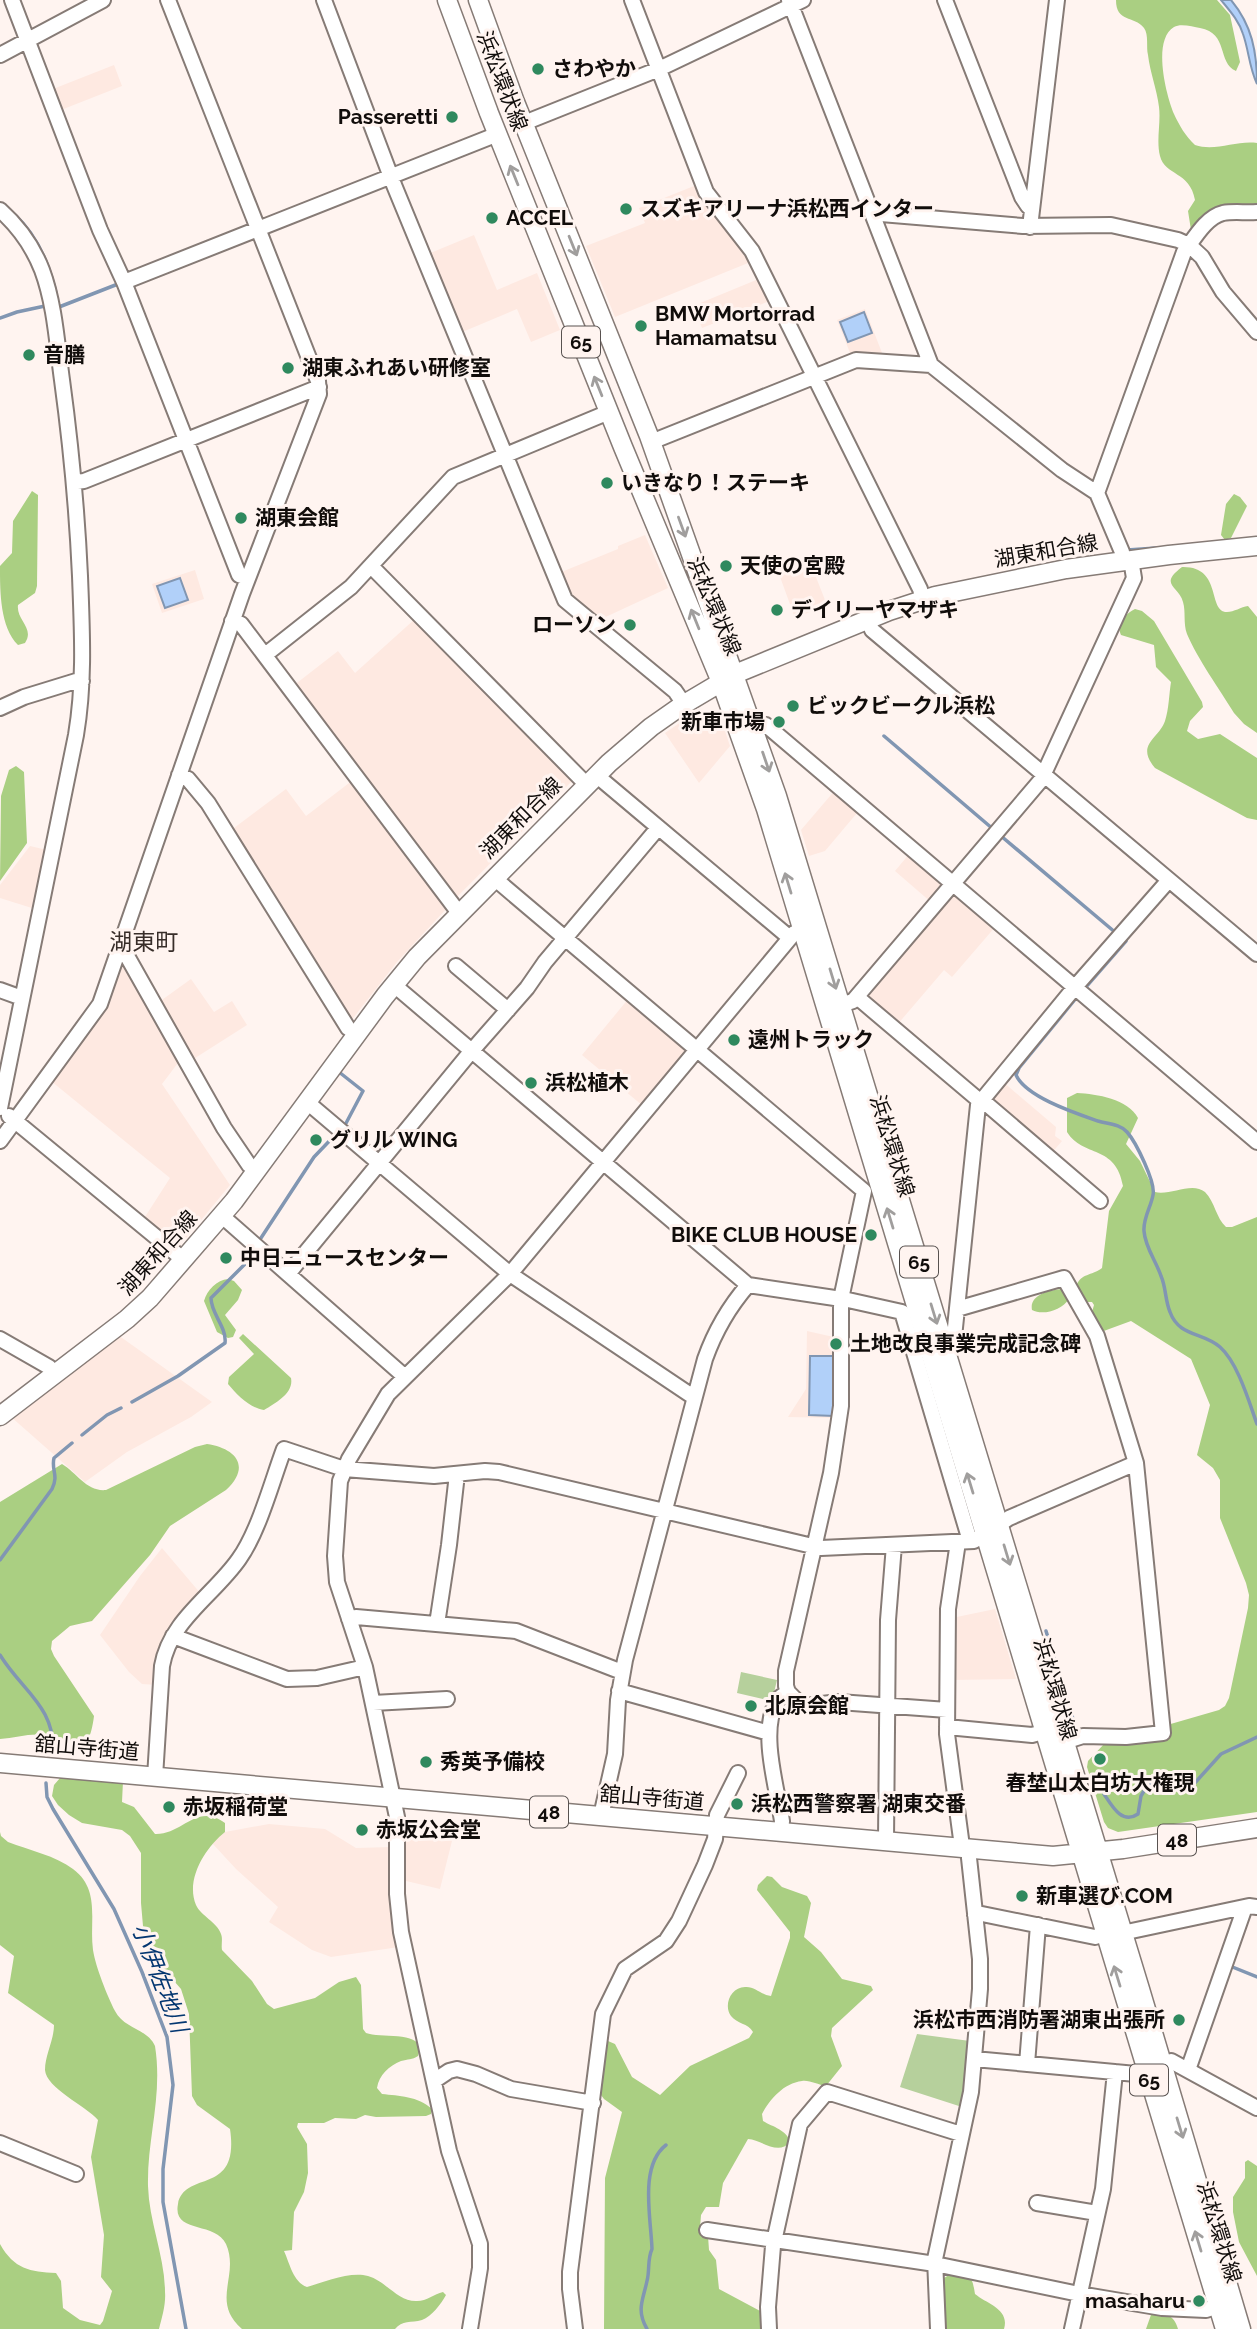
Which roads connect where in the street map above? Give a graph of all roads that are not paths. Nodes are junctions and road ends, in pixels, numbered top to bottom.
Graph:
1 (12, 0) edge
2 (103, 0) edge
3 (168, 0) edge
4 (324, 0) edge
5 (447, 0) edge
6 (478, 0) edge
7 (632, 0) edge
8 (945, 0) edge
9 (1056, 0) edge
10 (795, 2) edge
11 (28, 39) junction
12 (0, 55) edge
13 (659, 69) junction
14 (524, 123) junction
15 (498, 134) junction
16 (392, 176) junction
17 (1032, 206) junction
18 (0, 210) edge
19 (1257, 212) edge
20 (874, 217) junction
21 (1030, 227) junction
22 (258, 229) junction
23 (1189, 245) junction
24 (124, 282) junction
25 (1257, 332) edge
26 (931, 366) junction
27 (814, 376) junction
28 (319, 387) junction
29 (609, 412) junction
30 (186, 440) junction
31 (650, 442) junction
32 (505, 455) junction
33 (75, 482) junction
34 (1097, 493) junction
35 (1257, 546) edge
36 (1127, 560) junction
37 (371, 566) junction
38 (248, 578) junction
39 (923, 600) junction
40 (868, 620) junction
41 (232, 621) junction
42 (265, 655) junction
43 (728, 678) junction
44 (82, 681) junction
45 (684, 704) junction
46 (0, 708) edge
47 (754, 730) junction
48 (179, 775) junction
49 (1044, 775) junction
50 (591, 780) junction
51 (658, 828) junction
52 (494, 878) junction
53 (1169, 880) junction
54 (953, 884) junction
55 (459, 913) junction
56 (796, 934) junction
57 (564, 939) junction
58 (118, 953) junction
59 (1257, 954) edge
60 (456, 966) dead end
61 (394, 985) junction
62 (1075, 988) junction
63 (0, 990) edge
64 (857, 997) junction
65 (22, 998) junction
66 (841, 1005) junction
67 (508, 1010) junction
68 (357, 1034) junction
69 (697, 1050) junction
70 (472, 1051) junction
71 (981, 1101) junction
72 (307, 1102) junction
73 (0, 1109) edge
74 (15, 1121) junction
75 (0, 1140) edge
76 (1257, 1142) edge
77 (603, 1162) junction
78 (379, 1163) junction
79 (257, 1171) junction
80 (1100, 1201) dead end
81 (222, 1216) junction
82 (184, 1259) junction
83 (288, 1274) junction
84 (510, 1274) junction
85 (748, 1285) junction
86 (841, 1299) junction
87 (957, 1309) junction
88 (0, 1339) edge
89 (931, 1354) junction
90 (54, 1375) junction
91 (404, 1376) junction
92 (695, 1396) junction
93 (0, 1416) edge
94 (1136, 1463) junction
95 (344, 1469) junction
96 (457, 1474) junction
97 (665, 1511) junction
98 (978, 1535) junction
99 (894, 1545) junction
100 (813, 1546) junction
101 (349, 1619) junction
102 (437, 1624) junction
103 (173, 1636) junction
104 (365, 1667) junction
105 (1033, 1667) junction
106 (622, 1672) junction
107 (620, 1691) junction
108 (788, 1692) junction
109 (447, 1699) dead end
110 (373, 1703) junction
111 (887, 1706) junction
112 (947, 1710) junction
113 (947, 1727) junction
114 (1043, 1732) junction
115 (769, 1733) junction
116 (1064, 1742) junction
117 (0, 1763) edge
118 (738, 1773) dead end
119 (155, 1777) junction
120 (393, 1798) junction
121 (601, 1816) junction
122 (716, 1826) junction
123 (1257, 1828) edge
124 (781, 1832) junction
125 (887, 1841) junction
126 (965, 1848) junction
127 (1089, 1853) junction
128 (1251, 1907) edge
129 (975, 1915) junction
130 (1038, 1926) junction
131 (1114, 1934) junction
132 (974, 2059) junction
133 (1027, 2064) junction
134 (1154, 2067) junction
135 (1188, 2070) junction
136 (1115, 2072) junction
137 (434, 2081) junction
138 (593, 2104) junction
139 (1257, 2108) edge
140 (961, 2134) junction
141 (0, 2143) edge
142 (76, 2174) dead end
143 (1037, 2203) dead end
144 (1097, 2213) junction
145 (707, 2231) dead end
146 (775, 2241) junction
147 (935, 2264) junction
148 (1079, 2294) junction
149 (1225, 2304) junction
150 (470, 2329) edge
151 (575, 2329) edge
152 (769, 2329) edge
153 (938, 2329) edge
154 (1072, 2329) edge
155 (1225, 2329) edge
156 (1241, 2329) edge

1 - 11 street
2 - 11 street
3 - 22 street
4 - 16 street
5 - 15 main road, 浜松環状線 / 65
6 - 14 main road, 浜松環状線 / 65
7 - 13 street
8 - 17 street
9 - 17 street
10 - 13 street
10 - 20 street
11 - 12 street
11 - 24 street
13 - 14 street
13 - 27 street
14 -> 31 main road, 浜松環状線 / 65
15 - 16 street
29 -> 15 main road, 浜松環状線 / 65
16 - 22 street
16 - 32 street
17 - 21 street
18 - 33 street
19 - 23 street
20 - 21 street
20 - 26 street
21 - 23 street
22 - 24 street
22 - 28 street
23 - 25 street
23 - 34 street
24 - 30 street
26 - 27 street
26 - 34 street
27 - 31 street
27 - 39 street
28 - 30 street
28 - 38 street
29 - 32 street
43 -> 29 main road, 浜松環状線 / 65
30 - 33 street
30 - 38 street
31 -> 43 main road, 浜松環状線 / 65
32 - 37 street
32 - 45 street
33 - 44 street
34 - 36 street
35 - 36 main road, 湖東和合線
36 - 39 main road, 湖東和合線
36 - 49 street
37 - 42 street
37 - 50 street
38 - 41 street
39 - 40 main road, 湖東和合線
40 - 43 main road, 湖東和合線
40 - 49 street
41 - 42 street
41 - 48 street
42 - 55 street
43 - 45 main road, 湖東和合線
43 - 47 main road, 浜松環状線 / 65
56 -> 43 main road, 浜松環状線 / 65
44 - 46 street
44 - 65 street
45 - 50 main road, 湖東和合線
47 - 54 street
47 -> 66 main road, 浜松環状線 / 65
48 - 58 street
48 - 68 street
49 - 53 street
49 - 54 street
50 - 51 street
50 - 52 main road, 湖東和合線
51 - 56 street
51 - 57 street
52 - 55 main road, 湖東和合線
52 - 57 street
53 - 59 street
53 - 62 street
54 - 62 street
54 - 64 street
55 - 61 main road, 湖東和合線
56 - 69 street
89 -> 56 main road, 浜松環状線 / 65
57 - 67 street
57 - 69 street
58 - 74 street
58 - 79 street
60 - 67 street
61 - 68 main road, 湖東和合線
61 - 70 street
62 - 71 street
62 - 76 street
63 - 65 street
64 - 66 street
64 - 71 street
65 - 73 street
66 -> 89 main road, 浜松環状線 / 65
67 - 70 street
68 - 72 main road, 湖東和合線
69 - 77 street
69 - 86 street
70 - 77 street
70 - 78 street
71 - 80 street
71 - 87 street
72 - 78 street
72 - 79 main road, 湖東和合線
73 - 74 street
74 - 75 street
74 - 82 street
77 - 84 street
77 - 85 street
78 - 83 street
78 - 84 street
79 - 81 main road, 湖東和合線
81 - 82 main road, 湖東和合線
81 - 83 street
82 - 90 main road, 湖東和合線
83 - 91 street
84 - 91 street
84 - 92 street
85 - 86 street
85 - 92 street
86 - 89 street
86 - 100 street
87 - 89 street
87 - 94 street
88 - 90 street
89 - 98 main road, 浜松環状線 / 65
90 - 93 main road, 湖東和合線
91 - 95 street
92 - 97 street
94 - 98 street
94 - 116 street
95 - 96 street
95 - 101 street
95 - 103 street
96 - 97 street
96 - 102 street
97 - 100 street
97 - 106 street
98 - 99 street
98 - 105 main road, 浜松環状線 / 65
98 - 112 street
99 - 100 street
99 - 111 street
100 - 108 street
101 - 102 street
101 - 104 street
102 - 106 street
103 - 104 street
103 - 119 street
104 - 110 street
105 - 114 main road, 浜松環状線 / 65
105 - 116 main road, 浜松環状線 / 65
106 - 107 street
107 - 115 street
107 - 121 street
108 - 111 street
108 - 115 street
109 - 110 street
110 - 120 street
111 - 112 street
111 - 125 street
112 - 113 street
113 - 114 street
113 - 126 street
114 - 127 main road, 浜松環状線 / 65
115 - 124 street
116 - 127 main road, 浜松環状線 / 65
117 - 119 main road, 舘山寺街道 / 48
118 - 122 street
119 - 120 main road, 舘山寺街道 / 48
120 - 121 main road, 舘山寺街道 / 48
120 - 137 street
121 - 122 main road, 舘山寺街道 / 48
122 - 124 main road, 舘山寺街道 / 48
122 - 138 street
123 - 127 main road, 舘山寺街道 / 48
124 - 125 main road, 舘山寺街道 / 48
125 - 126 main road, 舘山寺街道 / 48
126 - 127 main road, 舘山寺街道 / 48
126 - 129 street
127 - 131 main road, 浜松環状線 / 65
128 - 131 street
128 - 135 street
129 - 130 street
129 - 132 street
130 - 131 street
130 - 133 street
131 - 134 main road, 浜松環状線 / 65
132 - 133 street
132 - 140 street
133 - 136 street
134 - 135 street
134 - 136 street
134 - 149 main road, 浜松環状線 / 65
135 - 139 street
136 - 144 street
137 - 138 street
137 - 150 street
138 - 151 street
140 - 146 street
140 - 147 street
141 - 142 street
143 - 144 street
144 - 148 street
145 - 146 street
146 - 147 street
146 - 152 street
147 - 148 street
147 - 153 street
148 - 149 street
148 - 154 street
149 - 155 main road, 浜松環状線 / 65
149 - 156 main road, 浜松環状線 / 65

